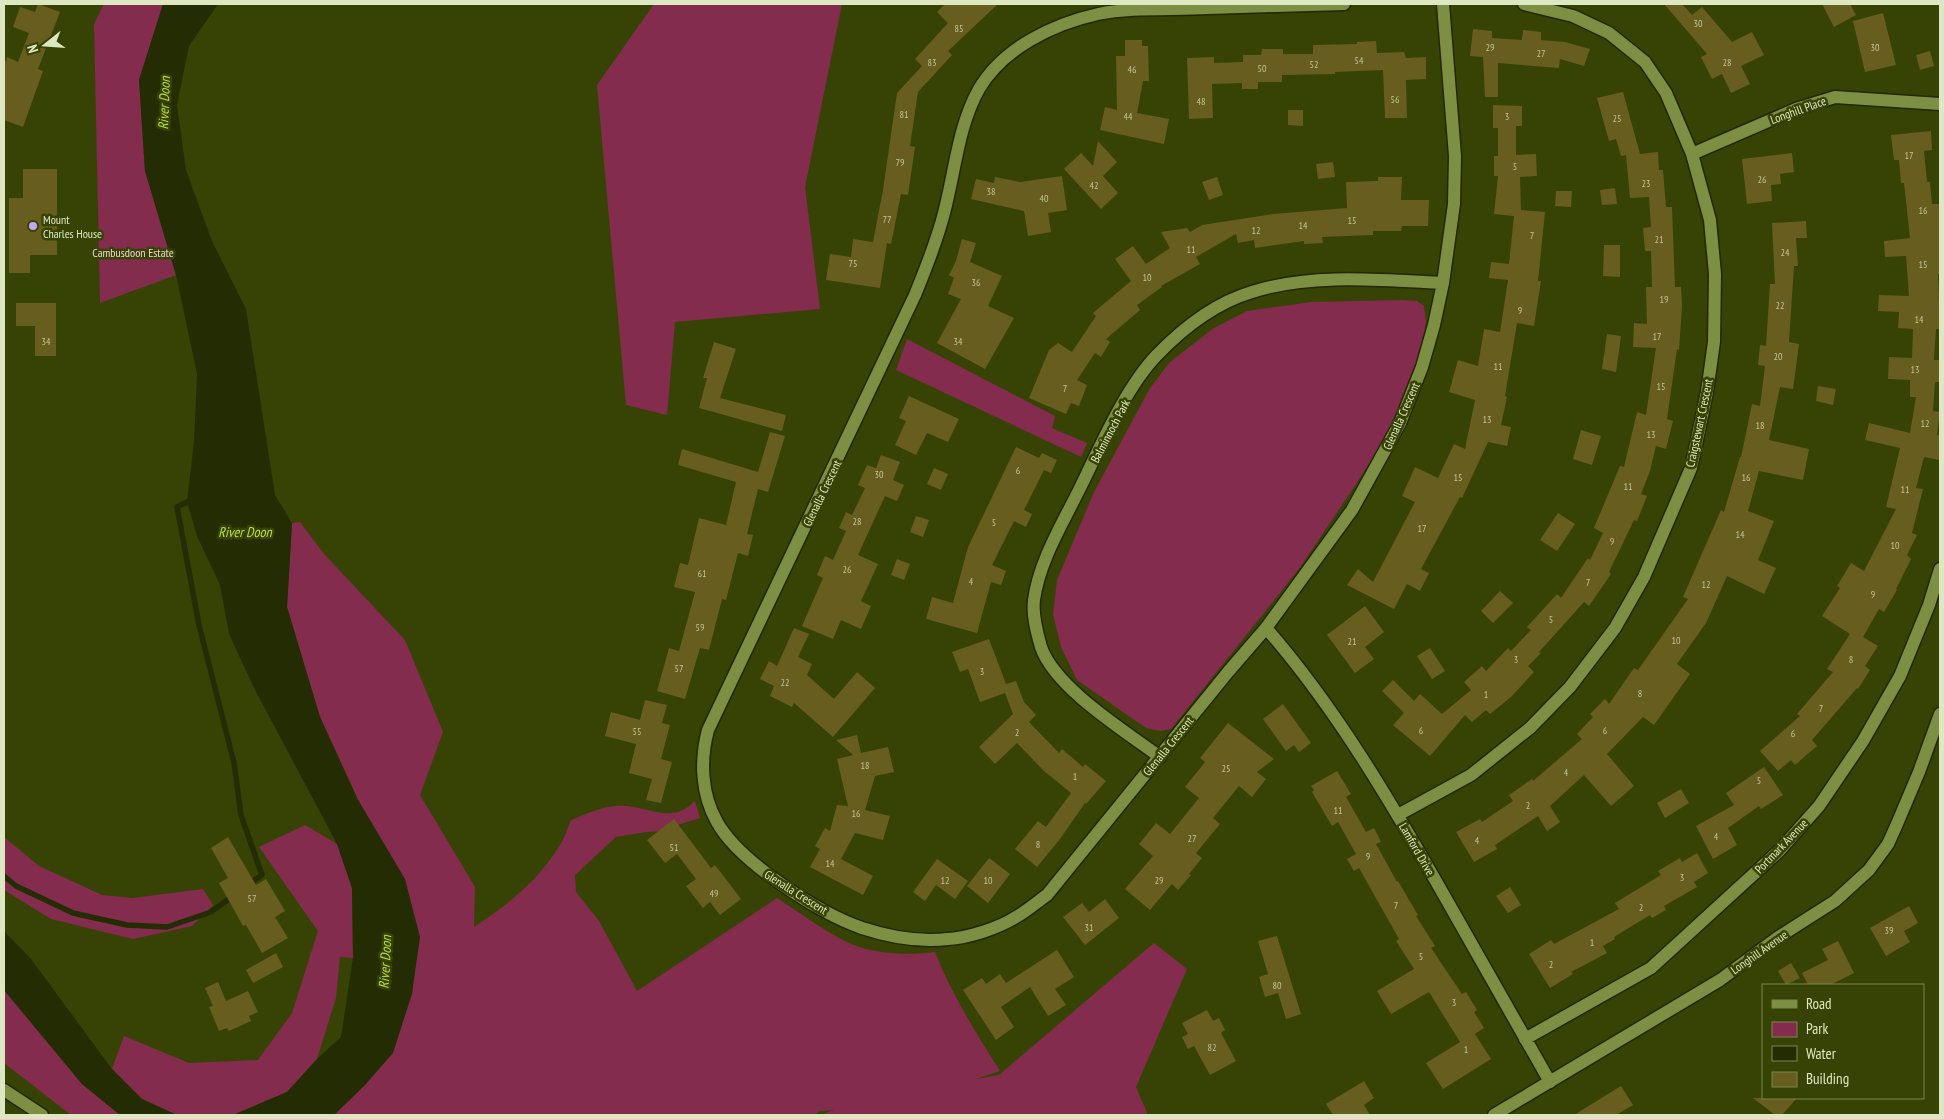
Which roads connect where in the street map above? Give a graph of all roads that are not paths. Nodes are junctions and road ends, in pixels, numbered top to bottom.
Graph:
1 (1344, 4) edge
2 (1444, 4) edge
3 (1524, 4) edge
4 (1940, 104) edge
5 (1692, 154) junction
6 (1443, 282) junction
7 (1940, 570) edge
8 (1266, 628) junction
9 (1940, 714) edge
10 (1160, 757) junction
11 (1398, 815) junction
12 (1525, 1040) junction
13 (1550, 1082) junction
14 (4, 1090) edge
15 (42, 1115) edge
16 (1494, 1115) edge

1 - 10 street, Glenalla Crescent
2 - 6 street, Glenalla Crescent
3 - 5 street, Craigstewart Crescent
4 - 5 street, Longhill Place
5 - 11 street, Craigstewart Crescent
6 - 8 street, Glenalla Crescent
6 - 10 street, Balminnoch Park
7 - 12 street, Portmark Avenue
8 - 10 street, Glenalla Crescent
8 - 11 street, Lamford Drive
9 - 13 street, Longhill Avenue
11 - 12 street, Lamford Drive
12 - 13 street, Lamford Drive
13 - 16 street, Longhill Avenue
14 - 15 street

